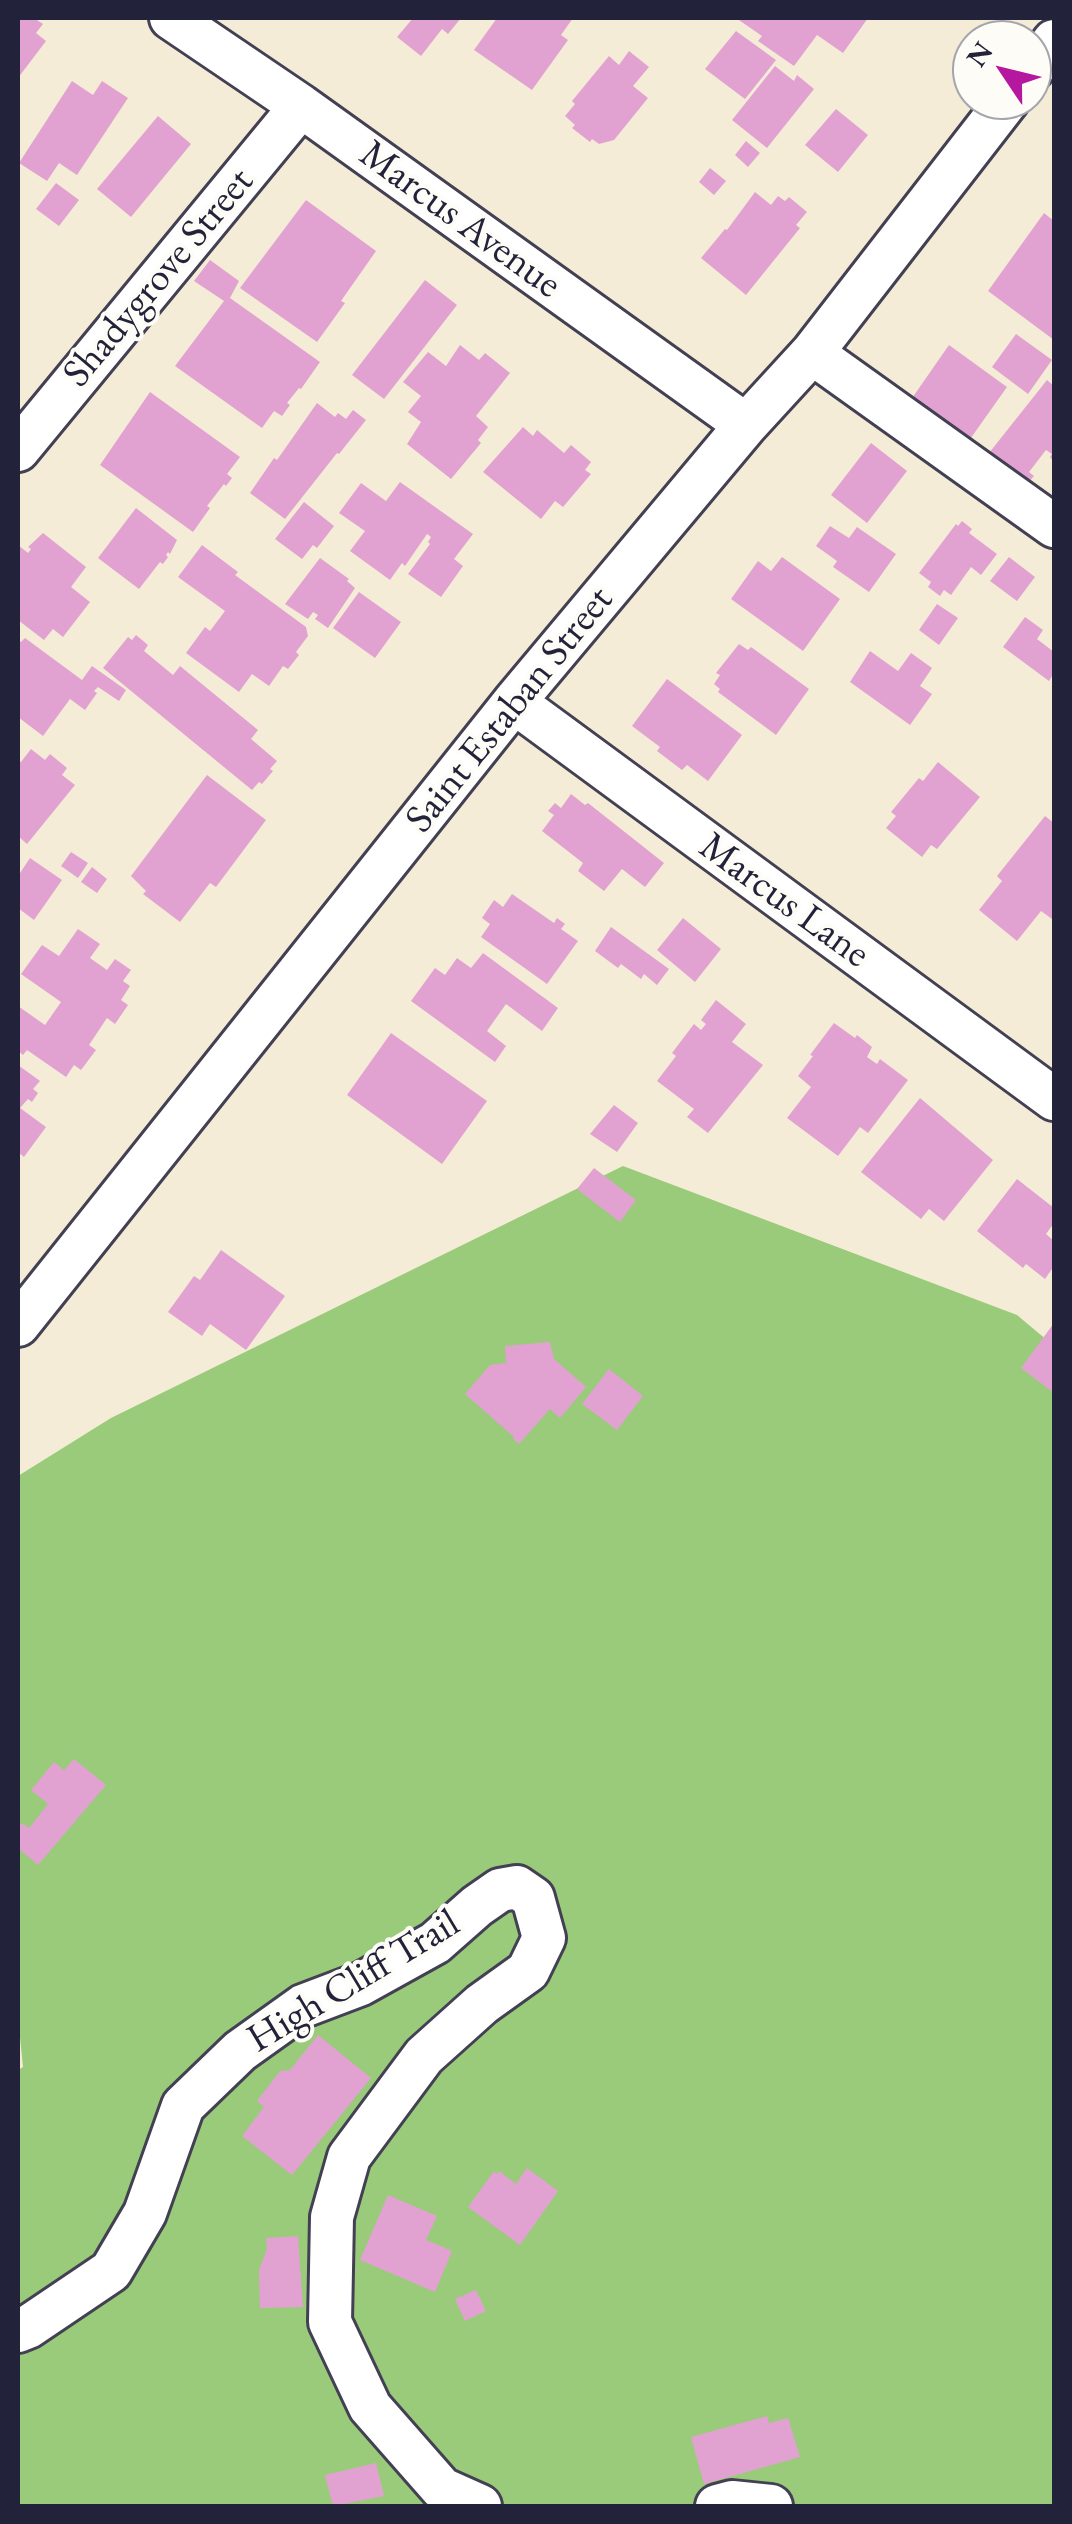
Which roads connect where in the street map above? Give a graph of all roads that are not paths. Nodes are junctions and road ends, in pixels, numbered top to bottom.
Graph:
1 (171, 18) edge
2 (301, 106) junction
3 (993, 120) edge
4 (812, 353) junction
5 (746, 426) junction
6 (18, 450) edge
7 (1054, 526) edge
8 (514, 702) junction
9 (1054, 1099) edge
10 (18, 1324) edge
11 (18, 2331) edge
12 (480, 2506) edge
13 (716, 2506) edge
14 (770, 2506) edge

1 - 2 street, Marcus Avenue
2 - 5 street, Marcus Avenue
2 - 6 street, Shadygrove Street
3 - 4 street, Saint Estaban Street
4 - 5 street, Saint Estaban Street
4 - 7 street
5 - 8 street, Saint Estaban Street
8 - 9 street, Marcus Lane
8 - 10 street, Saint Estaban Street
11 - 12 street, High Cliff Trail
13 - 14 street

